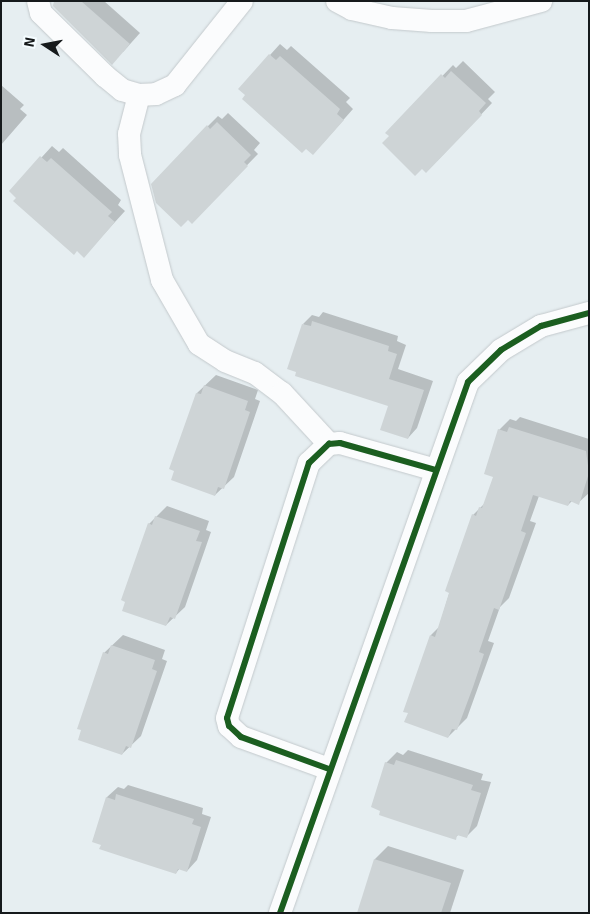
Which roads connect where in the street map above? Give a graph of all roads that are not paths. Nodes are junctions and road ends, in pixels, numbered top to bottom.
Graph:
1 (38, 1) edge
2 (242, 1) edge
3 (337, 1) edge
4 (541, 1) edge
5 (139, 95) junction
6 (589, 313) edge
7 (329, 444) junction
8 (436, 470) junction
9 (329, 769) junction
10 (280, 913) edge

1 - 5 street
2 - 5 street
3 - 4 street
5 - 7 street
6 - 8 street
7 - 8 street
7 - 9 street
8 - 9 street
9 - 10 street

